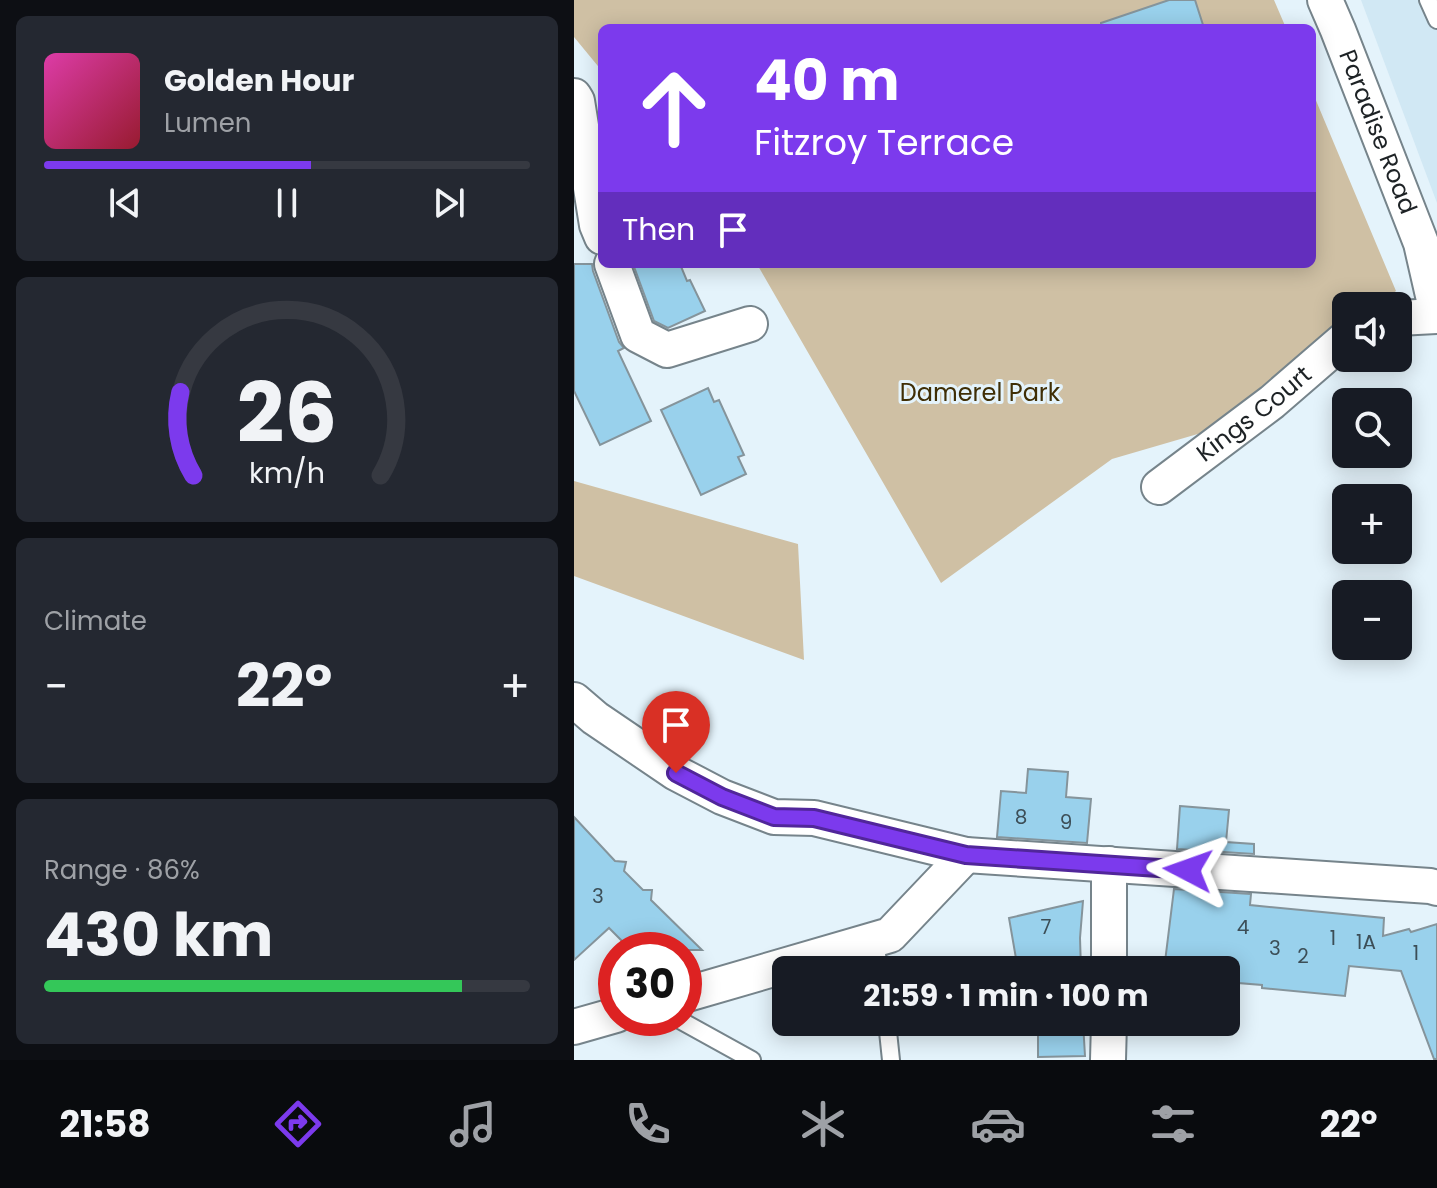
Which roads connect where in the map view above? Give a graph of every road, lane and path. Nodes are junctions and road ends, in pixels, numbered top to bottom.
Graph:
1 (1325, 0) edge
2 (1428, 0) edge
3 (1437, 20) edge
4 (574, 96) edge
5 (598, 227) edge
6 (613, 268) edge
7 (1437, 314) edge
8 (1412, 317) edge
9 (750, 324) dead end
10 (1332, 350) edge
11 (1159, 487) dead end
12 (574, 700) edge
13 (966, 855) junction
14 (1109, 864) junction
15 (1437, 888) edge
16 (877, 954) edge
17 (1109, 956) edge
18 (702, 991) edge
19 (598, 1020) edge
20 (574, 1027) edge
21 (702, 1032) edge
22 (888, 1036) edge
23 (1109, 1036) edge
24 (752, 1060) edge
25 (891, 1060) edge
26 (1108, 1060) edge

1 - 7 street, Paradise Road
2 - 3 lane
4 - 5 street
6 - 9 street
7 - 8 street
10 - 11 street, Kings Court
12 - 13 street
13 - 14 street
13 - 16 street
14 - 15 street
14 - 17 street
16 - 18 street
19 - 20 street
21 - 24 lane
22 - 25 lane
23 - 26 street

